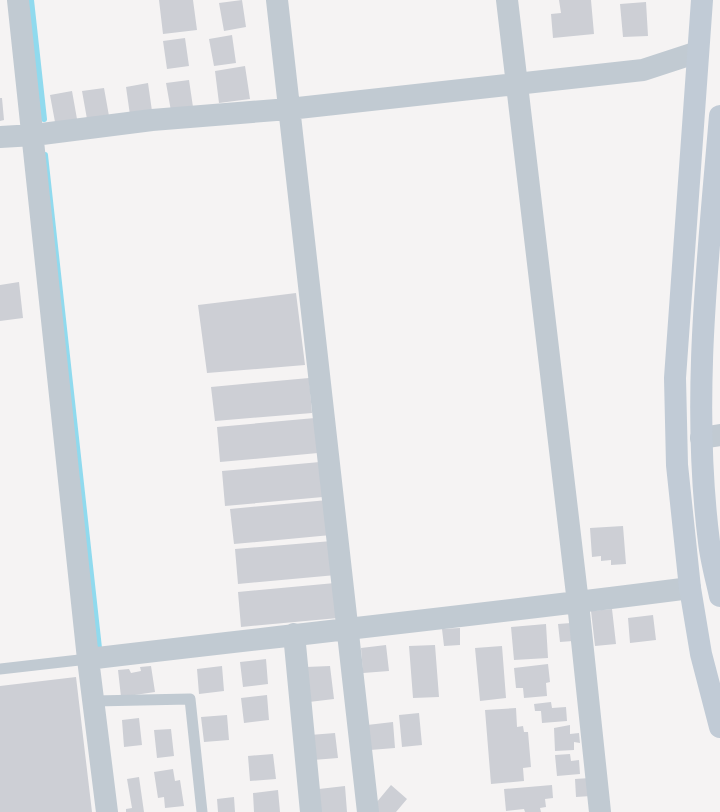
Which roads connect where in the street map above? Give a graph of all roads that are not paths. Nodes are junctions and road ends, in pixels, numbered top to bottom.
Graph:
1 (18, 0) edge
2 (277, 0) edge
3 (507, 0) edge
4 (702, 0) edge
5 (698, 52) junction
6 (516, 85) junction
7 (289, 109) junction
8 (720, 116) edge
9 (34, 135) junction
10 (0, 137) edge
11 (710, 437) edge
12 (690, 588) junction
13 (720, 596) edge
14 (578, 603) junction
15 (347, 628) junction
16 (294, 634) junction
17 (88, 659) junction
18 (0, 669) edge
19 (94, 701) junction
20 (720, 727) edge
21 (107, 812) edge
22 (202, 812) edge
23 (311, 812) edge
24 (368, 812) edge
25 (600, 812) edge

1 - 9 street
2 - 7 street
3 - 6 street
4 - 5 street
5 - 6 street
5 - 12 street
6 - 7 street
6 - 14 street
7 - 9 street
7 - 15 street
8 - 11 street
9 - 10 street
9 - 17 street
11 - 13 street
12 - 14 street
12 - 20 street
14 - 15 street
14 - 25 street
15 - 16 street
15 - 24 street
16 - 17 street
16 - 23 street
17 - 18 lane
17 - 19 street
19 - 21 street
19 - 22 lane

